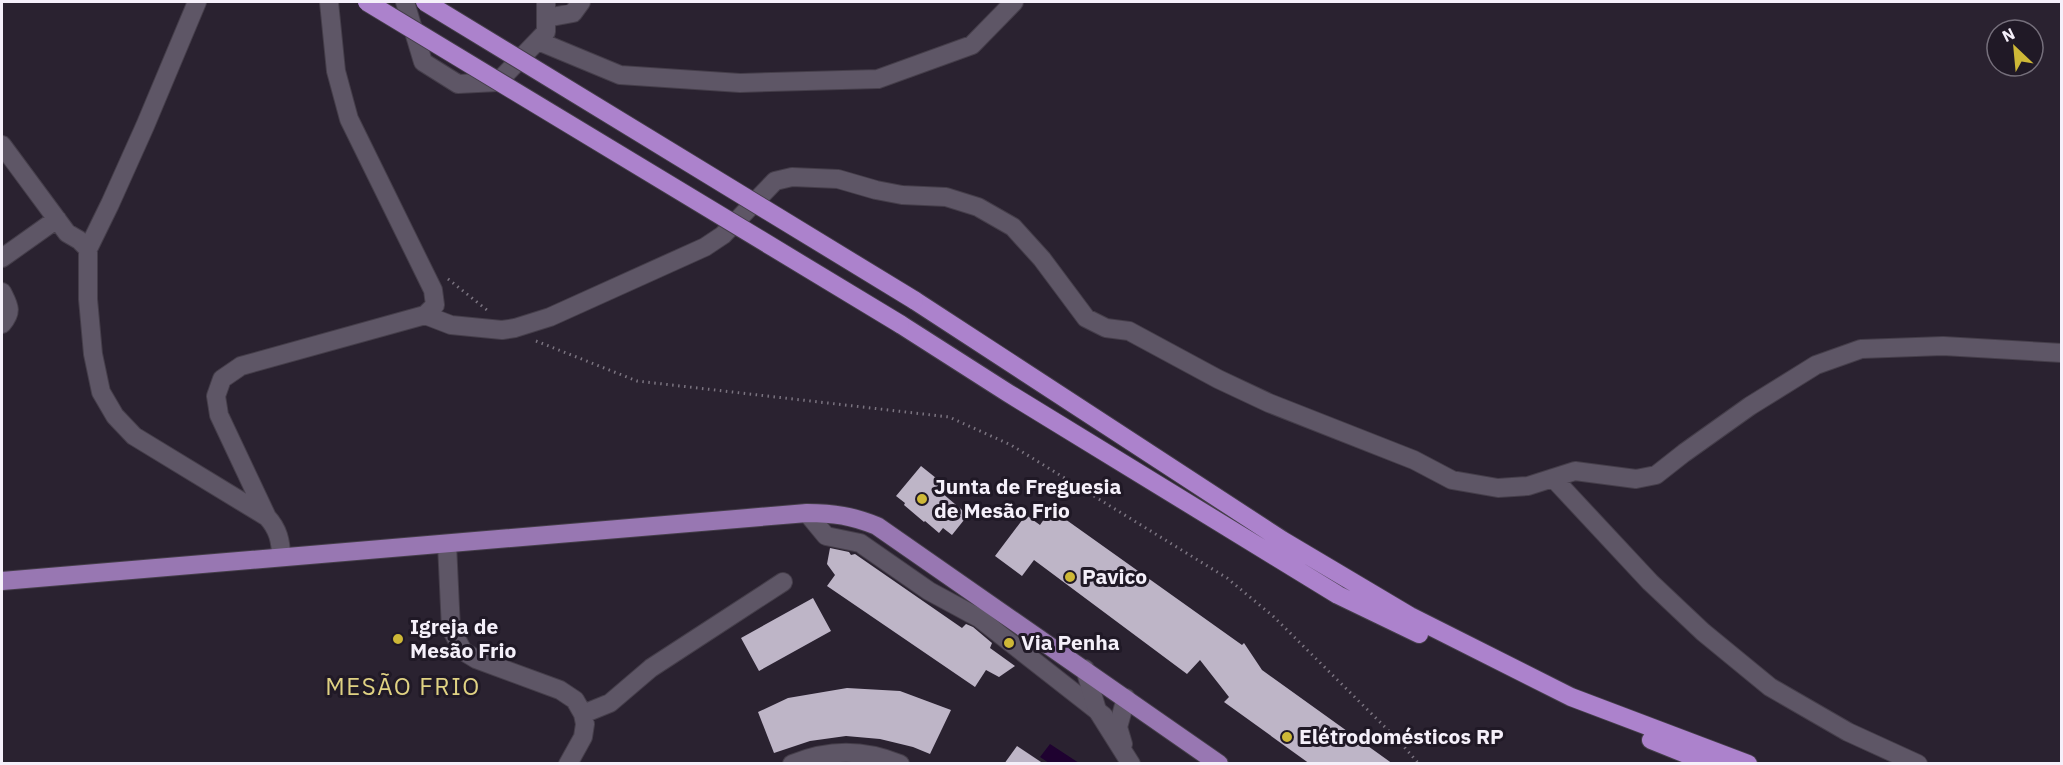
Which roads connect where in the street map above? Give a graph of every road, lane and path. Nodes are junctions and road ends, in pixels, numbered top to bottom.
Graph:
1 (197, 2) edge
2 (329, 2) edge
3 (367, 2) edge
4 (405, 2) edge
5 (425, 2) edge
6 (581, 2) edge
7 (1014, 2) edge
8 (546, 10) edge
9 (538, 40) junction
10 (2, 145) edge
11 (57, 219) junction
12 (88, 249) junction
13 (2, 258) edge
14 (443, 275) dead end
15 (2, 292) edge
16 (489, 311) dead end
17 (425, 315) junction
18 (2, 324) edge
19 (515, 328) junction
20 (2061, 353) edge
21 (1553, 478) junction
22 (807, 513) junction
23 (267, 517) junction
24 (447, 544) junction
25 (281, 557) junction
26 (2, 581) edge
27 (783, 582) dead end
28 (1085, 669) junction
29 (1126, 698) junction
30 (1097, 710) junction
31 (583, 714) junction
32 (1148, 714) junction
33 (1118, 727) junction
34 (1128, 759) edge
35 (568, 764) edge
36 (792, 764) edge
37 (900, 764) edge
38 (1219, 764) edge
39 (1419, 764) edge
40 (1711, 764) edge
41 (1748, 764) edge
42 (1918, 764) edge

1 - 12 street
2 - 17 street
3 - 40 highway, bridge
4 - 9 street
5 - 41 highway, bridge
6 - 8 street
7 - 9 street
8 - 9 street
10 - 11 street
11 - 12 street
11 - 13 street
12 - 23 street
14 - 16 path
15 - 18 street
17 - 19 street
17 - 23 street
19 - 21 street
19 - 39 path
20 - 21 street
21 - 42 street
22 - 24 main road
22 - 28 main road
22 - 30 street
23 - 25 street
24 - 25 main road
24 - 31 street
25 - 26 main road
27 - 31 street
28 - 29 main road
28 - 30 street
29 - 32 main road
29 - 33 street
30 - 33 street
30 - 34 street
31 - 35 street
32 - 33 street
32 - 38 main road
33 - 34 street
36 - 37 street

